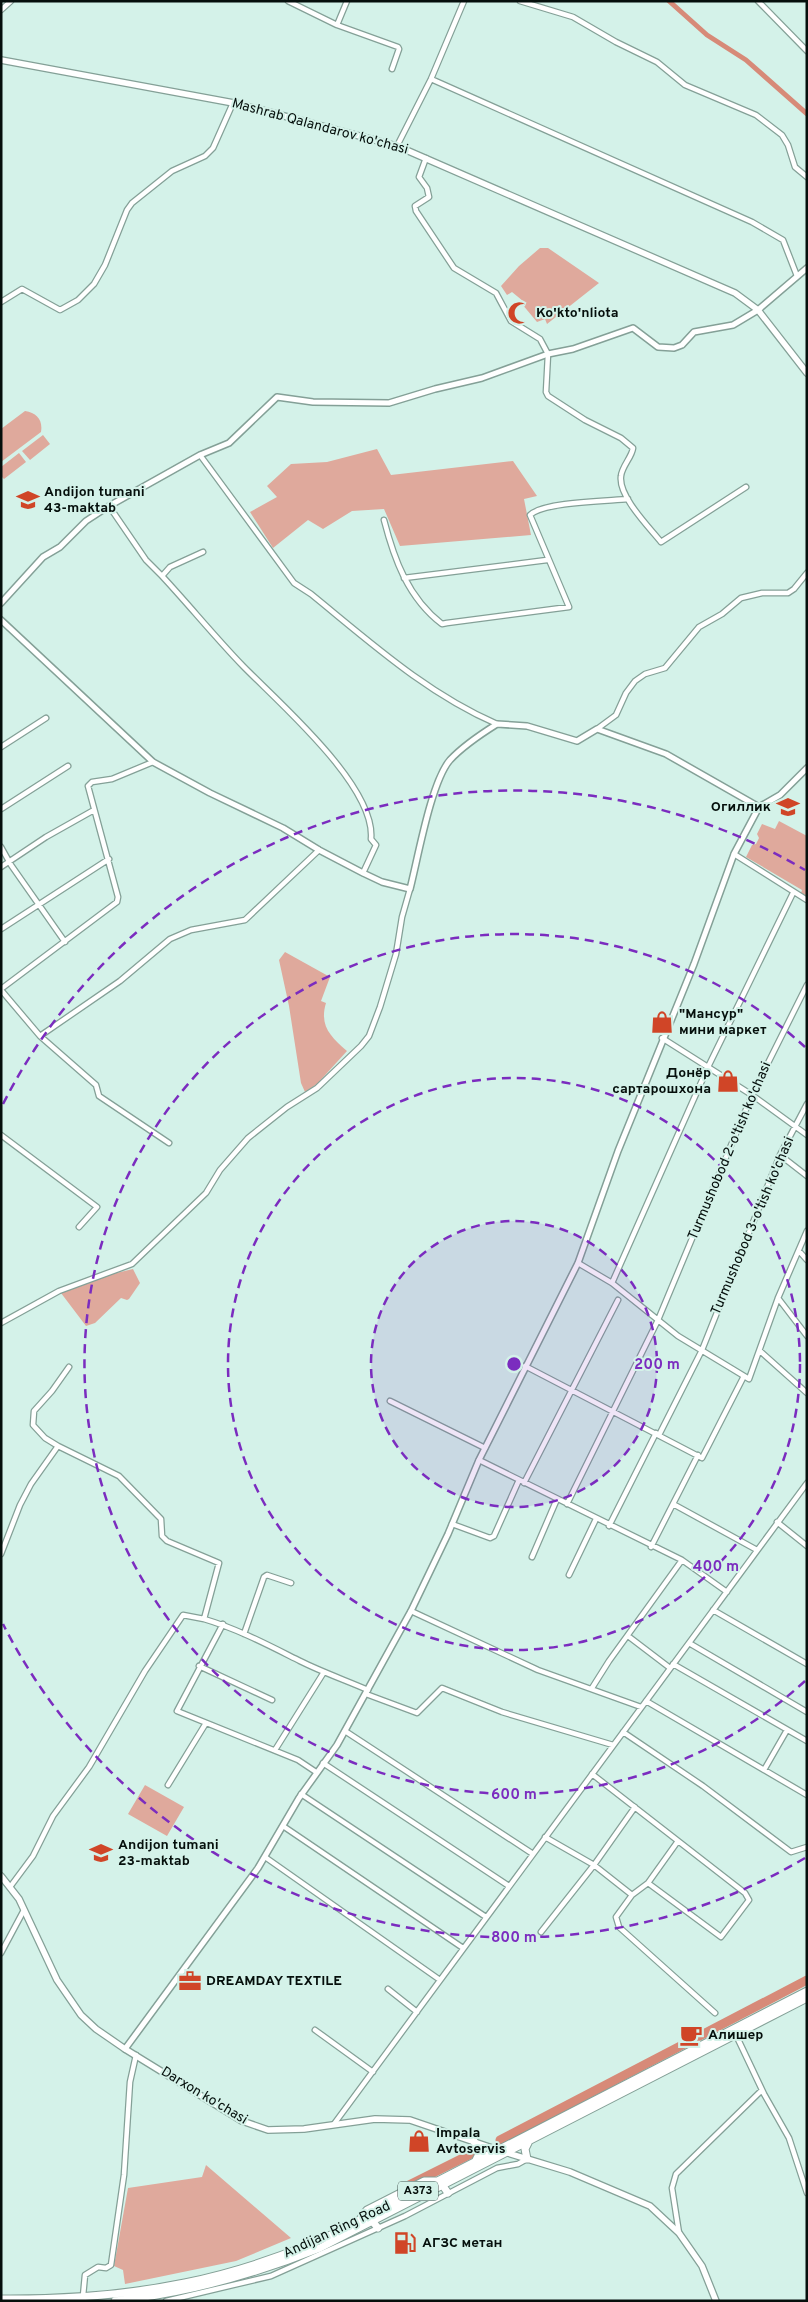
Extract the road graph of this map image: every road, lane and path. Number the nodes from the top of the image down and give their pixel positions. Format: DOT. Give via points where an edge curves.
graph roads {
  1 [pos="11,1"];
  2 [pos="288,1"];
  3 [pos="347,1"];
  4 [pos="464,1"];
  5 [pos="520,1"];
  6 [pos="758,1"];
  7 [pos="1,10"];
  8 [pos="338,25"];
  9 [pos="807,51"];
  10 [pos="1,60"];
  11 [pos="392,69"];
  12 [pos="431,79"];
  13 [pos="233,103"];
  14 [pos="397,146"];
  15 [pos="426,158"];
  16 [pos="807,177"];
  17 [pos="807,268"];
  18 [pos="797,276"];
  19 [pos="1,302"];
  20 [pos="758,310"];
  21 [pos="548,354"];
  22 [pos="807,373"];
  23 [pos="200,455"];
  24 [pos="746,487"];
  25 [pos="628,499"];
  26 [pos="109,506"];
  27 [pos="384,520"];
  28 [pos="203,552"];
  29 [pos="547,560"];
  30 [pos="807,573"];
  31 [pos="162,576"];
  32 [pos="404,578"];
  33 [pos="1,603"];
  34 [pos="1,620"];
  35 [pos="46,718"];
  36 [pos="497,724"];
  37 [pos="597,729"];
  38 [pos="1,748"];
  39 [pos="154,762"];
  40 [pos="68,766"];
  41 [pos="807,768"];
  42 [pos="759,807"];
  43 [pos="1,809"];
  44 [pos="94,810"];
  45 [pos="1,847"];
  46 [pos="319,850"];
  47 [pos="734,854"];
  48 [pos="109,859"];
  49 [pos="10,861"];
  50 [pos="1,867"];
  51 [pos="364,873"];
  52 [pos="410,889"];
  53 [pos="793,893"];
  54 [pos="807,900"];
  55 [pos="38,905"];
  56 [pos="1,929"];
  57 [pos="65,942"];
  58 [pos="807,985"];
  59 [pos="1,989"];
  60 [pos="40,1036"];
  61 [pos="662,1038"];
  62 [pos="708,1067"];
  63 [pos="752,1095"];
  64 [pos="807,1104"];
  65 [pos="795,1127"];
  66 [pos="1,1135"];
  67 [pos="807,1135"];
  68 [pos="169,1143"];
  69 [pos="780,1155"];
  70 [pos="807,1176"];
  71 [pos="79,1227"];
  72 [pos="807,1231"];
  73 [pos="799,1251"];
  74 [pos="807,1260"];
  75 [pos="578,1262"];
  76 [pos="612,1283"];
  77 [pos="778,1298"];
  78 [pos="618,1300"];
  79 [pos="658,1320"];
  80 [pos="1,1323"];
  81 [pos="807,1336"];
  82 [pos="702,1350"];
  83 [pos="760,1351"];
  84 [pos="525,1366"];
  85 [pos="68,1367"];
  86 [pos="744,1376"];
  87 [pos="571,1390"];
  88 [pos="807,1393"];
  89 [pos="390,1401"];
  90 [pos="614,1412"];
  91 [pos="658,1434"];
  92 [pos="58,1446"];
  93 [pos="484,1448"];
  94 [pos="698,1455"];
  95 [pos="479,1460"];
  96 [pos="519,1480"];
  97 [pos="524,1483"];
  98 [pos="807,1483"];
  99 [pos="557,1499"];
  100 [pos="567,1504"];
  101 [pos="673,1504"];
  102 [pos="596,1519"];
  103 [pos="777,1522"];
  104 [pos="452,1524"];
  105 [pos="609,1526"];
  106 [pos="807,1546"];
  107 [pos="651,1547"];
  108 [pos="757,1550"];
  109 [pos="1,1554"];
  110 [pos="532,1557"];
  111 [pos="682,1560"];
  112 [pos="569,1575"];
  113 [pos="291,1583"];
  114 [pos="727,1592"];
  115 [pos="713,1610"];
  116 [pos="411,1611"];
  117 [pos="204,1619"];
  118 [pos="223,1624"];
  119 [pos="244,1634"];
  120 [pos="628,1636"];
  121 [pos="689,1643"];
  122 [pos="807,1664"];
  123 [pos="199,1666"];
  124 [pos="672,1666"];
  125 [pos="324,1672"];
  126 [pos="592,1688"];
  127 [pos="367,1692"];
  128 [pos="272,1700"];
  129 [pos="646,1701"];
  130 [pos="641,1707"];
  131 [pos="807,1712"];
  132 [pos="206,1723"];
  133 [pos="787,1730"];
  134 [pos="345,1731"];
  135 [pos="623,1732"];
  136 [pos="807,1741"];
  137 [pos="613,1745"];
  138 [pos="275,1750"];
  139 [pos="323,1763"];
  140 [pos="764,1770"];
  141 [pos="316,1772"];
  142 [pos="592,1774"];
  143 [pos="168,1785"];
  144 [pos="302,1794"];
  145 [pos="807,1795"];
  146 [pos="635,1807"];
  147 [pos="283,1826"];
  148 [pos="545,1837"];
  149 [pos="678,1842"];
  150 [pos="807,1847"];
  151 [pos="532,1854"];
  152 [pos="265,1857"];
  153 [pos="594,1865"];
  154 [pos="1,1876"];
  155 [pos="648,1883"];
  156 [pos="509,1886"];
  157 [pos="10,1887"];
  158 [pos="632,1895"];
  159 [pos="24,1910"];
  160 [pos="486,1917"];
  161 [pos="541,1932"];
  162 [pos="463,1948"];
  163 [pos="1,1952"];
  164 [pos="440,1980"];
  165 [pos="388,1989"];
  166 [pos="807,1991"];
  167 [pos="807,1998"];
  168 [pos="417,2012"];
  169 [pos="715,2013"];
  170 [pos="315,2030"];
  171 [pos="736,2035"];
  172 [pos="125,2049"];
  173 [pos="136,2055"];
  174 [pos="373,2072"];
  175 [pos="762,2090"];
  176 [pos="334,2124"];
  177 [pos="474,2141"];
  178 [pos="528,2143"];
  179 [pos="498,2150"];
  180 [pos="507,2153"];
  181 [pos="527,2159"];
  182 [pos="475,2162"];
  183 [pos="441,2183"];
  184 [pos="448,2193"];
  185 [pos="807,2193"];
  186 [pos="373,2222"];
  187 [pos="378,2228"];
  188 [pos="679,2233"];
  189 [pos="83,2296"];
  190 [pos="1,2299"];
  191 [pos="115,2301"];
  192 [pos="166,2301"];
  193 [pos="716,2301"];
  1 -- 7 [label="street"];
  2 -- 8 [label="street"];
  3 -- 8 [label="street"];
  4 -- 12 [label="street"];
  5 -- 16 [label="street" via="573,17 657,62 685,85 756,115 782,135 795,167"];
  6 -- 9 [label="street"];
  8 -- 11 [label="street" via="398,47"];
  10 -- 13 [label="main road, Mashrab Qalandarov ko'chasi"];
  12 -- 14 [label="street"];
  12 -- 18 [label="street" via="752,222 783,240"];
  13 -- 14 [label="main road, Mashrab Qalandarov ko'chasi"];
  13 -- 19 [label="street" via="213,148 205,156 172,170 126,210 105,265 94,284 78,300 60,310 22,289"];
  14 -- 15 [label="main road, Mashrab Qalandarov ko'chasi"];
  15 -- 20 [label="main road, Mashrab Qalandarov ko'chasi" via="735,293"];
  15 -- 21 [label="street" via="419,177 429,197 415,206 416,211 454,268 496,293 510,321 540,339"];
  17 -- 18 [label="street"];
  18 -- 20 [label="street"];
  20 -- 21 [label="street" via="733,325 694,332 682,345 674,348 658,347 633,328"];
  20 -- 22 [label="main road, Mashrab Qalandarov ko'chasi"];
  21 -- 23 [label="street" via="482,378 389,403 320,402 276,397 229,443"];
  21 -- 25 [label="street" via="548,396 621,438 633,449 621,476"];
  23 -- 26 [label="street"];
  23 -- 36 [label="street" via="294,583 414,678 465,710"];
  24 -- 25 [label="street" via="661,542"];
  25 -- 29 [label="street" via="577,502 532,512 529,518"];
  26 -- 31 [label="street" via="146,560"];
  26 -- 33 [label="street" via="43,557"];
  27 -- 32 [label="street"];
  28 -- 31 [label="street" via="170,567"];
  29 -- 32 [label="street"];
  29 -- 32 [label="street" via="569,607 442,624 418,601"];
  30 -- 37 [label="street" via="788,593 762,593 741,598 699,627 665,668 635,681 616,715"];
  31 -- 51 [label="street" via="244,667 318,740 351,784 364,808 371,839 376,845"];
  34 -- 39 [label="street"];
  35 -- 38 [label="street"];
  36 -- 37 [label="street" via="527,726 577,741"];
  36 -- 52 [label="street" via="450,760 441,774"];
  37 -- 42 [label="street" via="666,754"];
  39 -- 44 [label="street" via="112,779 90,783 88,791"];
  39 -- 46 [label="street"];
  40 -- 43 [label="street"];
  41 -- 42 [label="street" via="780,795"];
  42 -- 47 [label="street"];
  44 -- 48 [label="street"];
  44 -- 49 [label="street"];
  45 -- 49 [label="street"];
  46 -- 51 [label="street"];
  46 -- 60 [label="street" via="245,920 191,930 170,939 120,981"];
  47 -- 53 [label="street"];
  47 -- 61 [label="street" via="694,964"];
  48 -- 55 [label="street"];
  48 -- 57 [label="street" via="117,902"];
  49 -- 50 [label="street"];
  49 -- 55 [label="street"];
  51 -- 52 [label="street" via="382,882"];
  52 -- 80 [label="street" via="380,1007 369,1036 361,1046 317,1088 248,1138 220,1170 206,1193 132,1264 59,1291"];
  53 -- 54 [label="street"];
  53 -- 62 [label="street"];
  55 -- 56 [label="street"];
  55 -- 57 [label="street"];
  57 -- 59 [label="street"];
  58 -- 63 [label="street, Turmushobod 2-o'tish ko'chasi"];
  59 -- 60 [label="street"];
  60 -- 68 [label="street" via="96,1085 100,1096"];
  61 -- 62 [label="street"];
  61 -- 75 [label="street"];
  62 -- 63 [label="street"];
  62 -- 76 [label="street"];
  63 -- 65 [label="street"];
  63 -- 79 [label="street, Turmushobod 2-o'tish ko'chasi"];
  64 -- 65 [label="street, Turmushobod 3-o'tish ko'chasi"];
  65 -- 67 [label="street"];
  65 -- 69 [label="street, Turmushobod 3-o'tish ko'chasi"];
  66 -- 71 [label="street" via="96,1206 97,1210"];
  69 -- 70 [label="street"];
  69 -- 82 [label="street, Turmushobod 3-o'tish ko'chasi"];
  72 -- 73 [label="street"];
  73 -- 74 [label="street"];
  73 -- 77 [label="street"];
  75 -- 76 [label="street"];
  75 -- 84 [label="street"];
  76 -- 79 [label="street"];
  77 -- 81 [label="street"];
  77 -- 83 [label="street"];
  78 -- 87 [label="street"];
  79 -- 82 [label="street"];
  79 -- 90 [label="street, Turmushobod 2-o'tish ko'chasi"];
  82 -- 86 [label="street"];
  82 -- 91 [label="street, Turmushobod 3-o'tish ko'chasi"];
  83 -- 86 [label="street" via="749,1379"];
  83 -- 88 [label="street"];
  84 -- 87 [label="street"];
  84 -- 93 [label="street"];
  85 -- 92 [label="street" via="37,1405 31,1419 32,1425 45,1438"];
  86 -- 94 [label="street" via="702,1458"];
  87 -- 90 [label="street"];
  87 -- 97 [label="street"];
  89 -- 93 [label="street"];
  90 -- 91 [label="street"];
  90 -- 100 [label="street, Turmushobod 2-o'tish ko'chasi"];
  91 -- 94 [label="street"];
  91 -- 105 [label="street, Turmushobod 3-o'tish ko'chasi"];
  92 -- 109 [label="street" via="20,1505"];
  92 -- 117 [label="street" via="119,1476 161,1520 162,1536 167,1541 219,1563"];
  93 -- 95 [label="street"];
  94 -- 101 [label="street"];
  95 -- 96 [label="street"];
  95 -- 104 [label="street"];
  96 -- 97 [label="street"];
  96 -- 104 [label="street" via="494,1536 490,1538"];
  97 -- 99 [label="street"];
  98 -- 103 [label="street"];
  99 -- 100 [label="street"];
  99 -- 110 [label="street"];
  100 -- 102 [label="street"];
  101 -- 107 [label="street"];
  101 -- 108 [label="street"];
  102 -- 105 [label="street"];
  102 -- 112 [label="street"];
  103 -- 106 [label="street"];
  103 -- 108 [label="street"];
  104 -- 116 [label="street"];
  105 -- 107 [label="street"];
  107 -- 111 [label="street"];
  108 -- 114 [label="street"];
  111 -- 114 [label="street"];
  111 -- 120 [label="street"];
  113 -- 119 [label="street" via="265,1576"];
  114 -- 115 [label="street"];
  115 -- 121 [label="street"];
  115 -- 122 [label="street"];
  116 -- 126 [label="street" via="538,1670"];
  116 -- 127 [label="street" via="384,1655"];
  117 -- 118 [label="street"];
  117 -- 157 [label="street" via="184,1615 146,1671 89,1767 53,1816 33,1856"];
  118 -- 119 [label="street"];
  118 -- 123 [label="street"];
  119 -- 125 [label="street"];
  120 -- 124 [label="street"];
  120 -- 126 [label="street"];
  121 -- 124 [label="street"];
  121 -- 131 [label="street"];
  123 -- 128 [label="street"];
  123 -- 132 [label="street" via="177,1711"];
  124 -- 129 [label="street"];
  124 -- 133 [label="street"];
  125 -- 127 [label="street"];
  125 -- 138 [label="street"];
  126 -- 130 [label="street"];
  127 -- 134 [label="street"];
  127 -- 137 [label="street" via="417,1713 442,1688 502,1712"];
  129 -- 130 [label="street"];
  129 -- 140 [label="street"];
  130 -- 135 [label="street"];
  132 -- 138 [label="street"];
  132 -- 143 [label="street"];
  133 -- 136 [label="street"];
  133 -- 140 [label="street"];
  134 -- 139 [label="street"];
  134 -- 151 [label="street"];
  135 -- 137 [label="street"];
  135 -- 150 [label="street" via="703,1786 791,1852"];
  137 -- 142 [label="street"];
  138 -- 141 [label="street"];
  139 -- 141 [label="street"];
  139 -- 156 [label="street"];
  140 -- 145 [label="street"];
  141 -- 144 [label="street"];
  142 -- 146 [label="street"];
  142 -- 148 [label="street"];
  144 -- 147 [label="street"];
  144 -- 160 [label="street"];
  146 -- 149 [label="street"];
  146 -- 153 [label="street"];
  147 -- 152 [label="street"];
  147 -- 162 [label="street"];
  148 -- 151 [label="street"];
  148 -- 153 [label="street"];
  149 -- 155 [label="street"];
  149 -- 155 [label="street" via="745,1893 749,1900 721,1937"];
  151 -- 156 [label="street"];
  152 -- 164 [label="street"];
  152 -- 172 [label="street"];
  153 -- 158 [label="street"];
  153 -- 161 [label="street"];
  154 -- 157 [label="main road, Darxon ko'chasi"];
  155 -- 158 [label="street"];
  156 -- 160 [label="street"];
  157 -- 159 [label="main road, Darxon ko'chasi"];
  158 -- 169 [label="street" via="616,1917 619,1927"];
  159 -- 163 [label="street"];
  159 -- 172 [label="main road, Darxon ko'chasi" via="56,1980 68,1998 96,2030"];
  160 -- 162 [label="street"];
  162 -- 164 [label="street"];
  164 -- 168 [label="street"];
  165 -- 168 [label="street"];
  166 -- 179 [label="highway, Andijan Ring Road / A373"];
  167 -- 171 [label="highway, Andijan Ring Road / A373"];
  168 -- 174 [label="street"];
  170 -- 174 [label="street"];
  171 -- 175 [label="street"];
  171 -- 178 [label="highway, Andijan Ring Road / A373"];
  172 -- 173 [label="main road, Darxon ko'chasi"];
  173 -- 176 [label="main road, Darxon ko'chasi" via="242,2121 268,2130"];
  173 -- 189 [label="street" via="130,2082 124,2175 111,2265 98,2267 85,2275"];
  174 -- 176 [label="street"];
  175 -- 185 [label="street" via="789,2138"];
  175 -- 188 [label="street" via="676,2174 672,2188"];
  176 -- 177 [label="main road, Darxon ko'chasi" via="375,2119 410,2120"];
  177 -- 179 [label="main road, Darxon ko'chasi"];
  177 -- 182 [label="highway" via="479,2154"];
  178 -- 180 [label="highway, Andijan Ring Road / A373"];
  178 -- 181 [label="highway"];
  179 -- 180 [label="main road, Darxon ko'chasi"];
  179 -- 182 [label="highway, Andijan Ring Road / A373"];
  180 -- 181 [label="main road, Darxon ko'chasi"];
  180 -- 183 [label="highway, Andijan Ring Road / A373"];
  181 -- 184 [label="street" via="497,2168"];
  181 -- 188 [label="main road, Darxon ko'chasi" via="570,2172 650,2206"];
  182 -- 183 [label="highway, Andijan Ring Road / A373"];
  183 -- 184 [label="highway"];
  183 -- 186 [label="highway, Andijan Ring Road / A373"];
  183 -- 189 [label="highway, Andijan Ring Road / A373" via="286,2255 209,2279 148,2290"];
  184 -- 187 [label="street"];
  186 -- 187 [label="highway"];
  186 -- 191 [label="highway, Andijan Ring Road / A373" via="320,2248 251,2274 189,2290"];
  187 -- 192 [label="street" via="271,2276"];
  188 -- 193 [label="main road, Darxon ko'chasi" via="702,2266"];
  189 -- 190 [label="highway, Andijan Ring Road / A373"];
}
